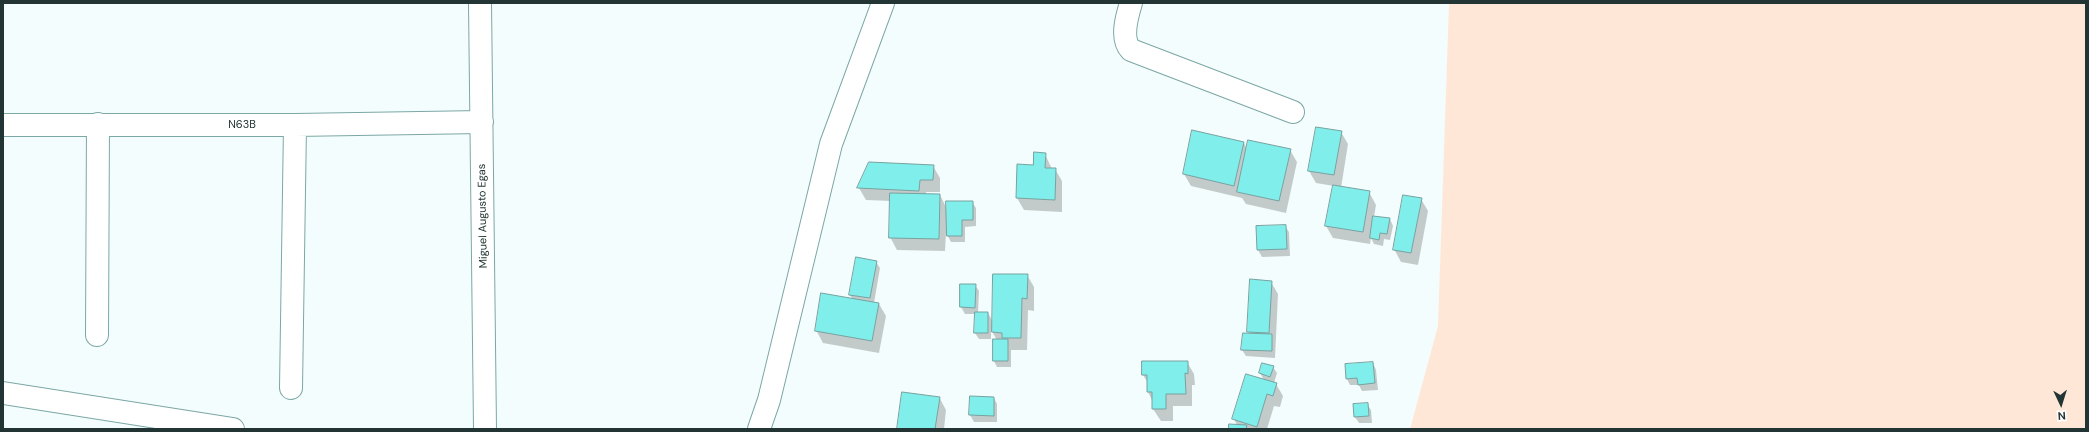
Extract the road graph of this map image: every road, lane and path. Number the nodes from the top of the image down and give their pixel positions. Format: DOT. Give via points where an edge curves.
graph roads {
  1 [pos="480,3"];
  2 [pos="883,3"];
  3 [pos="1131,3"];
  4 [pos="1293,112"];
  5 [pos="482,122"];
  6 [pos="98,124"];
  7 [pos="3,125"];
  8 [pos="295,125"];
  9 [pos="97,335"];
  10 [pos="291,388"];
  11 [pos="3,393"];
  12 [pos="233,429"];
  13 [pos="485,429"];
  14 [pos="760,429"];
  1 -- 5 [label="street, Miguel Augusto Egas"];
  2 -- 14 [label="street" via="831,144"];
  3 -- 4 [label="street" via="1126,28 1126,41 1131,50"];
  5 -- 8 [label="street, N63B"];
  5 -- 13 [label="street, Miguel Augusto Egas"];
  6 -- 7 [label="street, N63B"];
  6 -- 8 [label="street, N63B"];
  6 -- 9 [label="street"];
  8 -- 10 [label="street"];
  11 -- 12 [label="street"];
}
